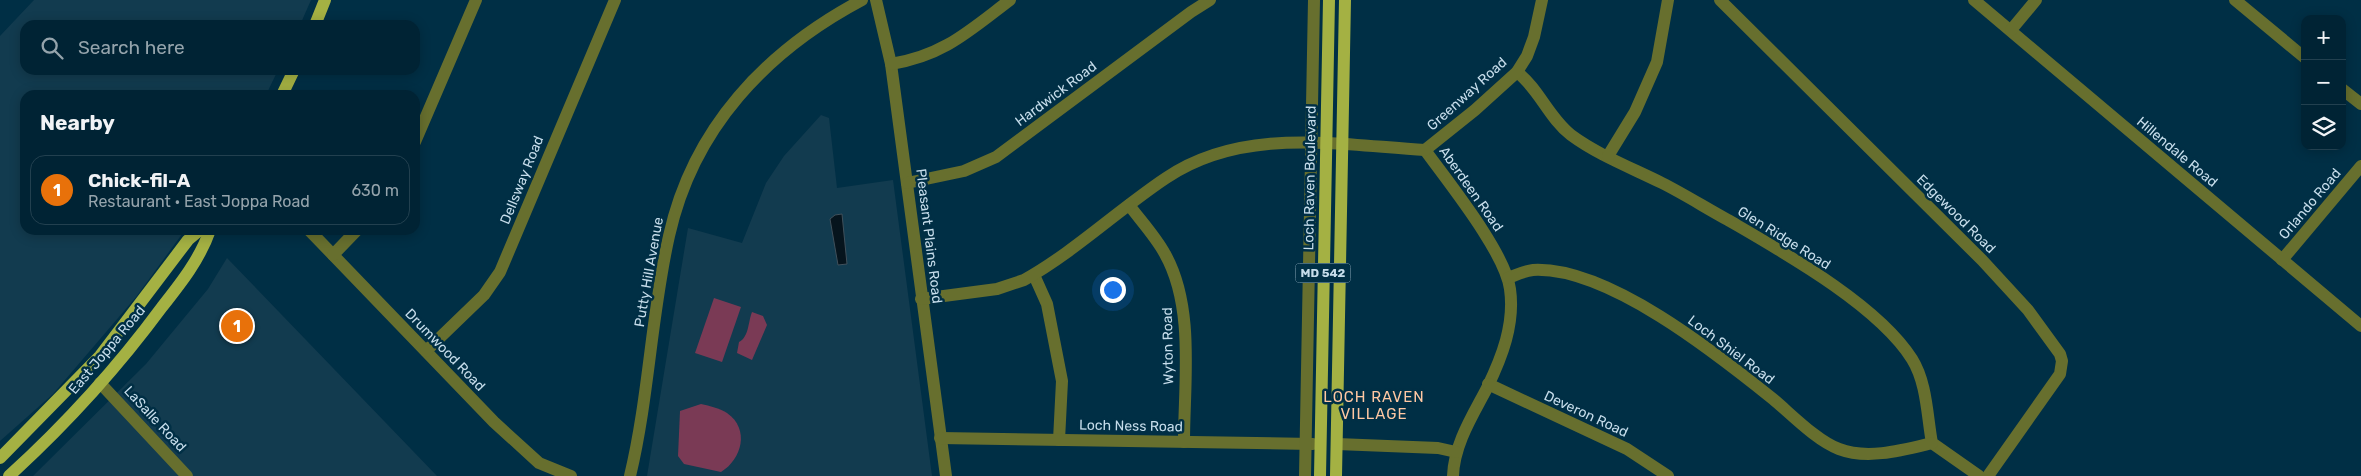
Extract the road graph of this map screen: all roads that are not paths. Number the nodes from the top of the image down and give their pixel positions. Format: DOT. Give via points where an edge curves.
graph roads {
  1 [pos="325,0"];
  2 [pos="476,0"];
  3 [pos="615,0"];
  4 [pos="862,0"];
  5 [pos="876,0"];
  6 [pos="1010,0"];
  7 [pos="1210,0"];
  8 [pos="1314,0"];
  9 [pos="1329,0"];
  10 [pos="1345,0"];
  11 [pos="1542,0"];
  12 [pos="1668,0"];
  13 [pos="1720,0"];
  14 [pos="1974,0"];
  15 [pos="2036,0"];
  16 [pos="2236,0"];
  17 [pos="317,20"];
  18 [pos="2010,30"];
  19 [pos="2301,55"];
  20 [pos="891,64"];
  21 [pos="1517,72"];
  22 [pos="292,75"];
  23 [pos="284,90"];
  24 [pos="2346,92"];
  25 [pos="2361,104"];
  26 [pos="420,130"];
  27 [pos="1312,143"];
  28 [pos="1326,144"];
  29 [pos="1342,145"];
  30 [pos="1425,150"];
  31 [pos="1608,156"];
  32 [pos="2361,166"];
  33 [pos="907,183"];
  34 [pos="1129,205"];
  35 [pos="194,235"];
  36 [pos="208,235"];
  37 [pos="314,235"];
  38 [pos="352,235"];
  39 [pos="333,255"];
  40 [pos="2282,260"];
  41 [pos="1034,275"];
  42 [pos="1508,278"];
  43 [pos="922,299"];
  44 [pos="2361,326"];
  45 [pos="426,351"];
  46 [pos="88,369"];
  47 [pos="100,383"];
  48 [pos="1488,384"];
  49 [pos="940,438"];
  50 [pos="1058,440"];
  51 [pos="1184,442"];
  52 [pos="1932,443"];
  53 [pos="1306,444"];
  54 [pos="1320,444"];
  55 [pos="1337,444"];
  56 [pos="1456,452"];
  57 [pos="0,458"];
  58 [pos="9,476"];
  59 [pos="187,476"];
  60 [pos="571,476"];
  61 [pos="630,476"];
  62 [pos="946,476"];
  63 [pos="1305,476"];
  64 [pos="1320,476"];
  65 [pos="1336,476"];
  66 [pos="1453,476"];
  67 [pos="1668,476"];
  68 [pos="1979,476"];
  69 [pos="1988,476"];
  1 -- 17 [label="main road"];
  2 -- 26 [label="street"];
  3 -- 45 [label="street, Dellsway Road" via="500,272 484,295"];
  4 -- 61 [label="street, Putty Hill Avenue" via="799,38 758,74 722,117 691,172 677,206 666,252"];
  5 -- 20 [label="street, Pleasant Plains Road"];
  6 -- 20 [label="street" via="938,52 918,60"];
  7 -- 33 [label="street, Hardwick Road" via="996,157 964,171"];
  8 -- 27 [label="street, Loch Raven Boulevard"];
  9 -- 28 [label="main road, Loch Raven Boulevard / MD 542"];
  10 -- 29 [label="main road, MD 542"];
  11 -- 21 [label="street, Greenway Road" via="1534,38"];
  12 -- 31 [label="street" via="1657,62 1635,112"];
  13 -- 69 [label="street, Edgewood Road" via="1982,260 2054,344 2062,361 2057,380"];
  14 -- 18 [label="street, Hillendale Road"];
  15 -- 18 [label="street"];
  16 -- 19 [label="street"];
  18 -- 40 [label="street, Hillendale Road"];
  20 -- 33 [label="street, Pleasant Plains Road"];
  21 -- 30 [label="street, Greenway Road"];
  21 -- 31 [label="street, Glen Ridge Road" via="1571,134"];
  22 -- 23 [label="main road"];
  24 -- 25 [label="street"];
  27 -- 28 [label="street, Aberdeen Road"];
  27 -- 34 [label="street, Aberdeen Road" via="1258,144 1216,154 1183,168"];
  27 -- 53 [label="street, Loch Raven Boulevard"];
  28 -- 29 [label="street, Aberdeen Road"];
  28 -- 54 [label="main road, Loch Raven Boulevard / MD 542"];
  29 -- 30 [label="street, Aberdeen Road"];
  29 -- 55 [label="main road, MD 542"];
  30 -- 42 [label="street, Aberdeen Road" via="1491,244"];
  31 -- 52 [label="street, Glen Ridge Road" via="1665,184 1800,263 1868,314 1912,360 1921,378"];
  32 -- 40 [label="street, Orlando Road"];
  33 -- 43 [label="street, Pleasant Plains Road"];
  34 -- 41 [label="street, Aberdeen Road"];
  34 -- 51 [label="street, Wyton Road" via="1165,254 1182,299 1185,332"];
  35 -- 46 [label="main road, East Joppa Road"];
  36 -- 47 [label="main road, East Joppa Road" via="204,250 182,281"];
  37 -- 39 [label="street, Drumwood Road"];
  38 -- 39 [label="street"];
  39 -- 45 [label="street, Drumwood Road"];
  40 -- 44 [label="street, Hillendale Road"];
  41 -- 43 [label="street, Aberdeen Road" via="997,289"];
  41 -- 50 [label="street" via="1047,304 1062,381"];
  42 -- 48 [label="street, Aberdeen Road" via="1511,301 1509,330"];
  42 -- 52 [label="street, Loch Shiel Road" via="1532,270 1558,272 1584,278 1631,299 1672,324 1839,450 1872,454"];
  43 -- 49 [label="street, Pleasant Plains Road"];
  45 -- 60 [label="street, Drumwood Road" via="528,454 545,467"];
  46 -- 47 [label="main road"];
  46 -- 57 [label="main road, East Joppa Road"];
  47 -- 58 [label="main road, East Joppa Road"];
  47 -- 59 [label="street, LaSalle Road"];
  48 -- 56 [label="street, Aberdeen Road"];
  48 -- 67 [label="street, Deveron Road" via="1627,449"];
  49 -- 50 [label="street, Loch Ness Road"];
  49 -- 62 [label="street, Pleasant Plains Road"];
  50 -- 51 [label="street, Loch Ness Road"];
  51 -- 53 [label="street, Loch Ness Road"];
  52 -- 68 [label="street"];
  53 -- 54 [label="street, Loch Ness Road"];
  53 -- 63 [label="street, Loch Raven Boulevard"];
  54 -- 55 [label="main road"];
  54 -- 64 [label="main road, Loch Raven Boulevard / MD 542"];
  55 -- 56 [label="street" via="1438,448"];
  55 -- 65 [label="main road, MD 542"];
  56 -- 66 [label="street, Aberdeen Road"];
}
